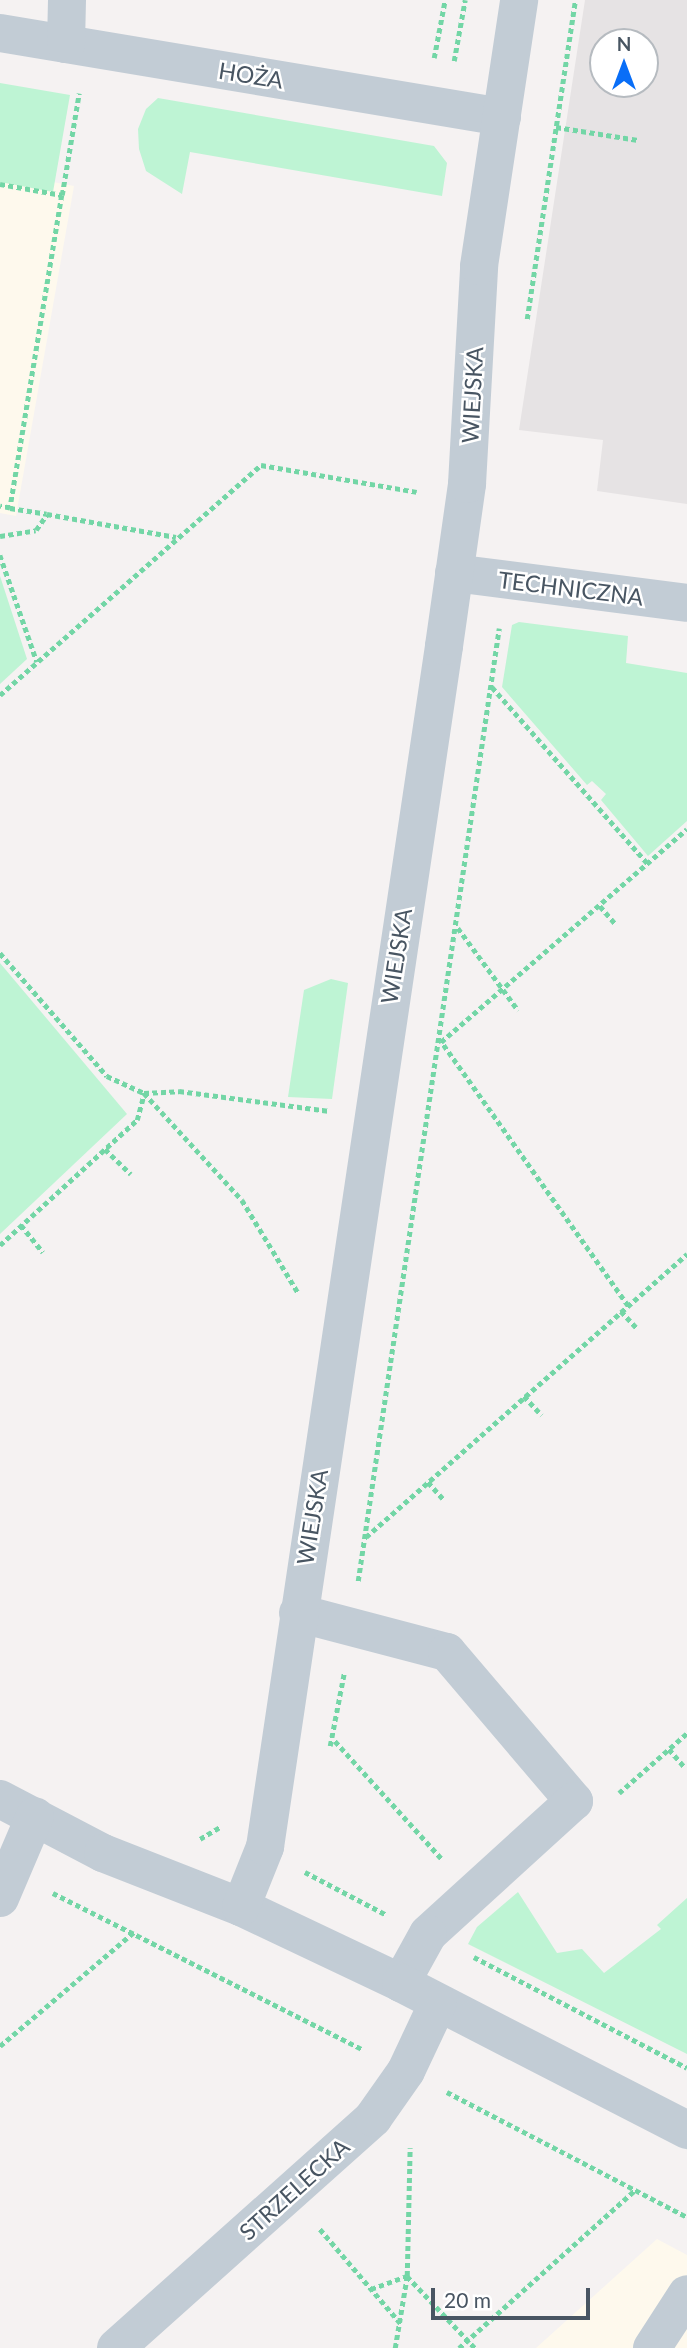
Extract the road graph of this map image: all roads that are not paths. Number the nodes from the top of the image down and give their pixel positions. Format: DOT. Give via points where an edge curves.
graph roads {
  1 [pos="67,0"];
  2 [pos="519,0"];
  3 [pos="0,33"];
  4 [pos="65,44"];
  5 [pos="502,117"];
  6 [pos="454,573"];
  7 [pos="687,603"];
  8 [pos="298,1613"];
  9 [pos="0,1799"];
  10 [pos="35,1816"];
  11 [pos="6,1884"];
  12 [pos="241,1907"];
  13 [pos="401,1983"];
  14 [pos="438,2003"];
  15 [pos="687,2130"];
  16 [pos="687,2294"];
  17 [pos="116,2348"];
  18 [pos="652,2348"];
  1 -- 4 [label="street"];
  2 -- 5 [label="street, WIEJSKA"];
  3 -- 4 [label="street, HOŻA"];
  4 -- 5 [label="street, HOŻA"];
  5 -- 6 [label="street, WIEJSKA" via="479,266 467,484"];
  6 -- 7 [label="street, TECHNICZNA"];
  6 -- 8 [label="street, WIEJSKA"];
  8 -- 12 [label="street, WIEJSKA" via="265,1847"];
  8 -- 13 [label="street" via="447,1653 574,1801 428,1934"];
  9 -- 10 [label="street"];
  10 -- 11 [label="street"];
  10 -- 12 [label="street" via="103,1853"];
  12 -- 13 [label="street"];
  13 -- 14 [label="street"];
  14 -- 15 [label="street"];
  14 -- 17 [label="street, STRZELECKA" via="405,2071 373,2118"];
  16 -- 18 [label="street"];
}
